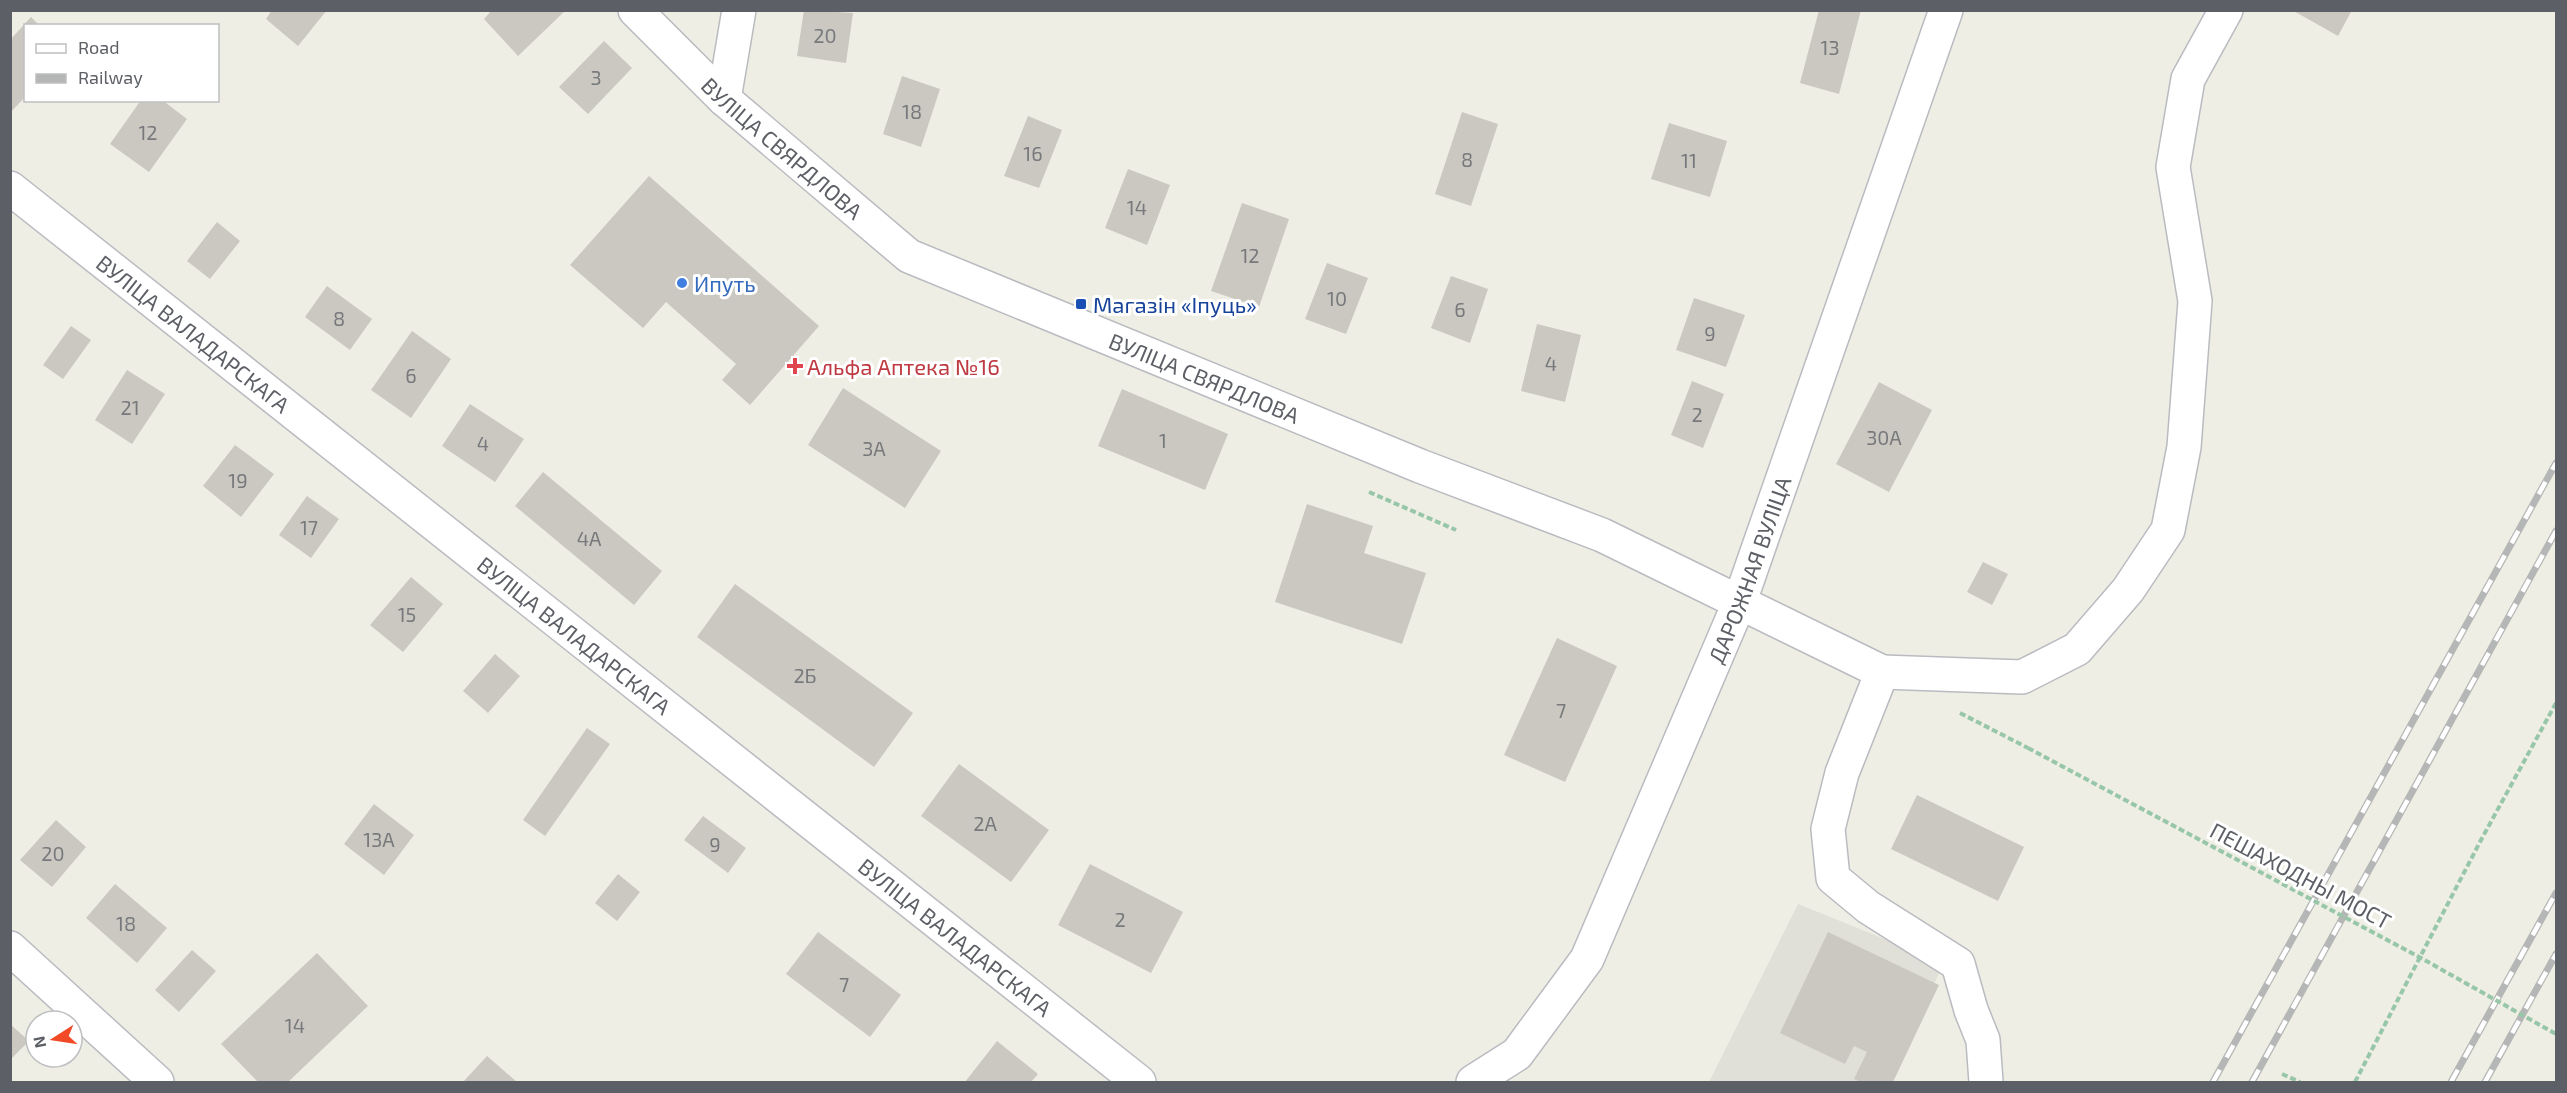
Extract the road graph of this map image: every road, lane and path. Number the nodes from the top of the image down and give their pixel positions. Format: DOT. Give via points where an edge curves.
graph roads {
  1 [pos="635,10"];
  2 [pos="739,10"];
  3 [pos="1946,10"];
  4 [pos="2226,10"];
  5 [pos="724,99"];
  6 [pos="10,188"];
  7 [pos="1370,492"];
  8 [pos="1456,530"];
  9 [pos="1740,601"];
  10 [pos="1882,672"];
  11 [pos="2556,704"];
  12 [pos="2028,748"];
  13 [pos="10,948"];
  14 [pos="2421,958"];
  15 [pos="2556,1034"];
  16 [pos="2282,1074"];
  17 [pos="142,1078"];
  18 [pos="1139,1083"];
  19 [pos="1473,1083"];
  20 [pos="1986,1083"];
  21 [pos="2300,1083"];
  22 [pos="2355,1083"];
  1 -- 5 [label="street, ВУЛІЦА СВЯРДЛОВА"];
  2 -- 5 [label="street"];
  3 -- 9 [label="street, ДАРОЖНАЯ ВУЛІЦА"];
  4 -- 10 [label="street" via="2188,79 2174,167 2195,301 2184,447 2168,530 2127,590 2077,649 2022,678"];
  5 -- 9 [label="street, ВУЛІЦА СВЯРДЛОВА" via="909,256 1420,466 1602,535"];
  6 -- 18 [label="street, ВУЛІЦА ВАЛАДАРСКАГА"];
  7 -- 8 [label="path"];
  9 -- 10 [label="street, ВУЛІЦА СВЯРДЛОВА"];
  9 -- 19 [label="street, ДАРОЖНАЯ ВУЛІЦА" via="1587,959 1517,1054"];
  10 -- 20 [label="street" via="1842,773 1828,829 1833,878 1868,908 1958,964 1983,1040"];
  11 -- 14 [label="path"];
  12 -- 14 [label="path, ПЕШАХОДНЫ МОСТ, bridge"];
  13 -- 17 [label="street"];
  14 -- 15 [label="path, ПЕШАХОДНЫ МОСТ, bridge"];
  14 -- 22 [label="path"];
  16 -- 21 [label="path"];
}
